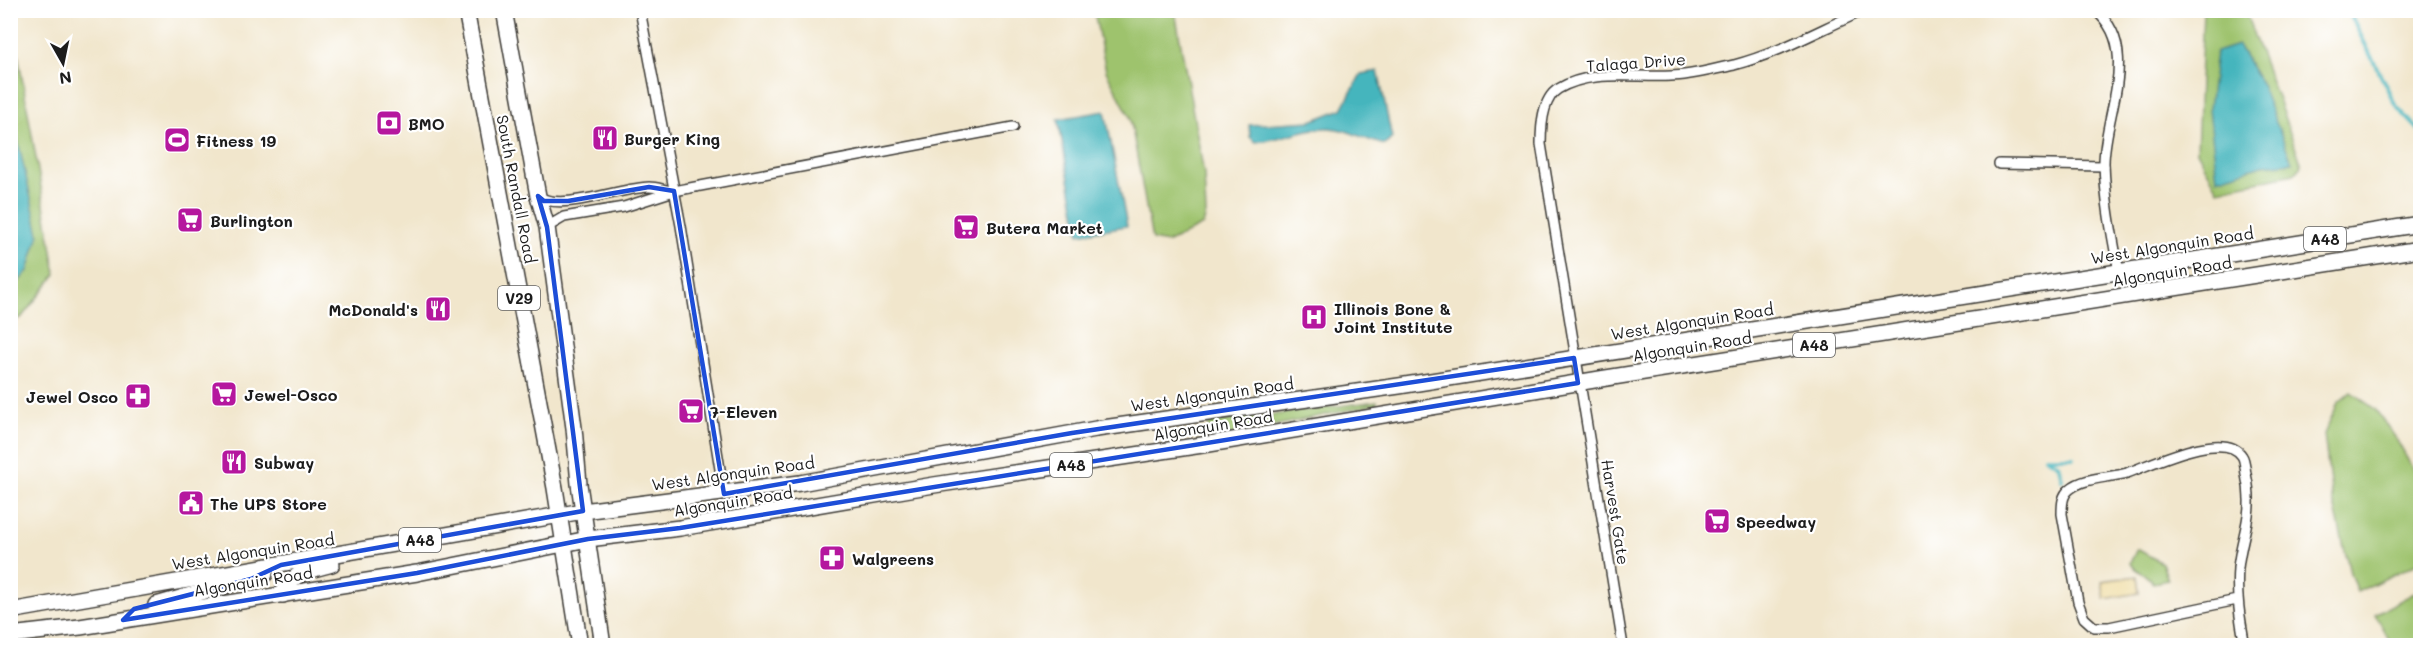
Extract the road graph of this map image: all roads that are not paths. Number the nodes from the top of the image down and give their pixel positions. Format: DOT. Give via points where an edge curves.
graph roads {
  1 [pos="466,10"];
  2 [pos="504,10"];
  3 [pos="640,10"];
  4 [pos="1864,10"];
  5 [pos="2095,10"];
  6 [pos="1013,127"];
  7 [pos="1999,164"];
  8 [pos="2104,166"];
  9 [pos="674,191"];
  10 [pos="538,196"];
  11 [pos="2421,224"];
  12 [pos="547,227"];
  13 [pos="2421,249"];
  14 [pos="2119,272"];
  15 [pos="1574,358"];
  16 [pos="1578,383"];
  17 [pos="723,494"];
  18 [pos="583,511"];
  19 [pos="559,515"];
  20 [pos="588,538"];
  21 [pos="406,543"];
  22 [pos="564,543"];
  23 [pos="281,565"];
  24 [pos="283,595"];
  25 [pos="2237,600"];
  26 [pos="10,610"];
  27 [pos="123,620"];
  28 [pos="10,635"];
  29 [pos="580,645"];
  30 [pos="603,645"];
  31 [pos="1623,645"];
  32 [pos="2245,645"];
  1 -- 19 [label="main road, South Randall Road / V29"];
  2 -- 10 [label="main road, South Randall Road / V29"];
  3 -- 9 [label="street"];
  4 -- 15 [label="street, Talaga Drive" via="1782,49 1735,64 1673,76 1590,78 1556,89 1546,105 1541,144"];
  5 -- 8 [label="street" via="2106,20 2119,63"];
  6 -- 9 [label="street"];
  7 -- 8 [label="street"];
  8 -- 14 [label="street" via="2108,222"];
  9 -- 10 [label="street" via="649,187 568,201 544,201"];
  9 -- 12 [label="street" via="624,207 564,217"];
  9 -- 17 [label="street"];
  10 -- 12 [label="main road, South Randall Road / V29"];
  11 -- 14 [label="main road, West Algonquin Road / A48"];
  12 -- 18 [label="main road, South Randall Road / V29"];
  13 -- 16 [label="main road, Algonquin Road / A48"];
  14 -- 15 [label="main road, West Algonquin Road / A48"];
  15 -- 16 [label="street, Talaga Drive"];
  15 -- 17 [label="main road, West Algonquin Road / A48" via="1096,429 931,461"];
  16 -- 20 [label="main road, Algonquin Road / A48" via="680,528"];
  16 -- 31 [label="street, Harvest Gate"];
  17 -- 18 [label="main road, West Algonquin Road / A48"];
  18 -- 19 [label="main road, West Algonquin Road / A48"];
  18 -- 20 [label="main road, V29"];
  19 -- 21 [label="main road, West Algonquin Road / A48"];
  19 -- 22 [label="main road, V29"];
  20 -- 22 [label="main road, Algonquin Road / A48"];
  20 -- 30 [label="main road, V29"];
  21 -- 23 [label="main road, West Algonquin Road / A48"];
  21 -- 24 [label="main road" via="295,575 286,583"];
  22 -- 24 [label="main road, Algonquin Road / A48"];
  22 -- 29 [label="main road, V29"];
  23 -- 26 [label="main road, West Algonquin Road / A48"];
  23 -- 27 [label="main road" via="251,579 134,609"];
  24 -- 27 [label="main road, Algonquin Road / A48"];
  25 -- 25 [label="street" via="2238,566 2251,508 2242,456 2234,448 2216,445 2185,452 2075,485 2067,491 2062,514 2078,602 2084,618 2094,627"];
  25 -- 32 [label="street"];
  27 -- 28 [label="main road, Algonquin Road / A48"];
}
